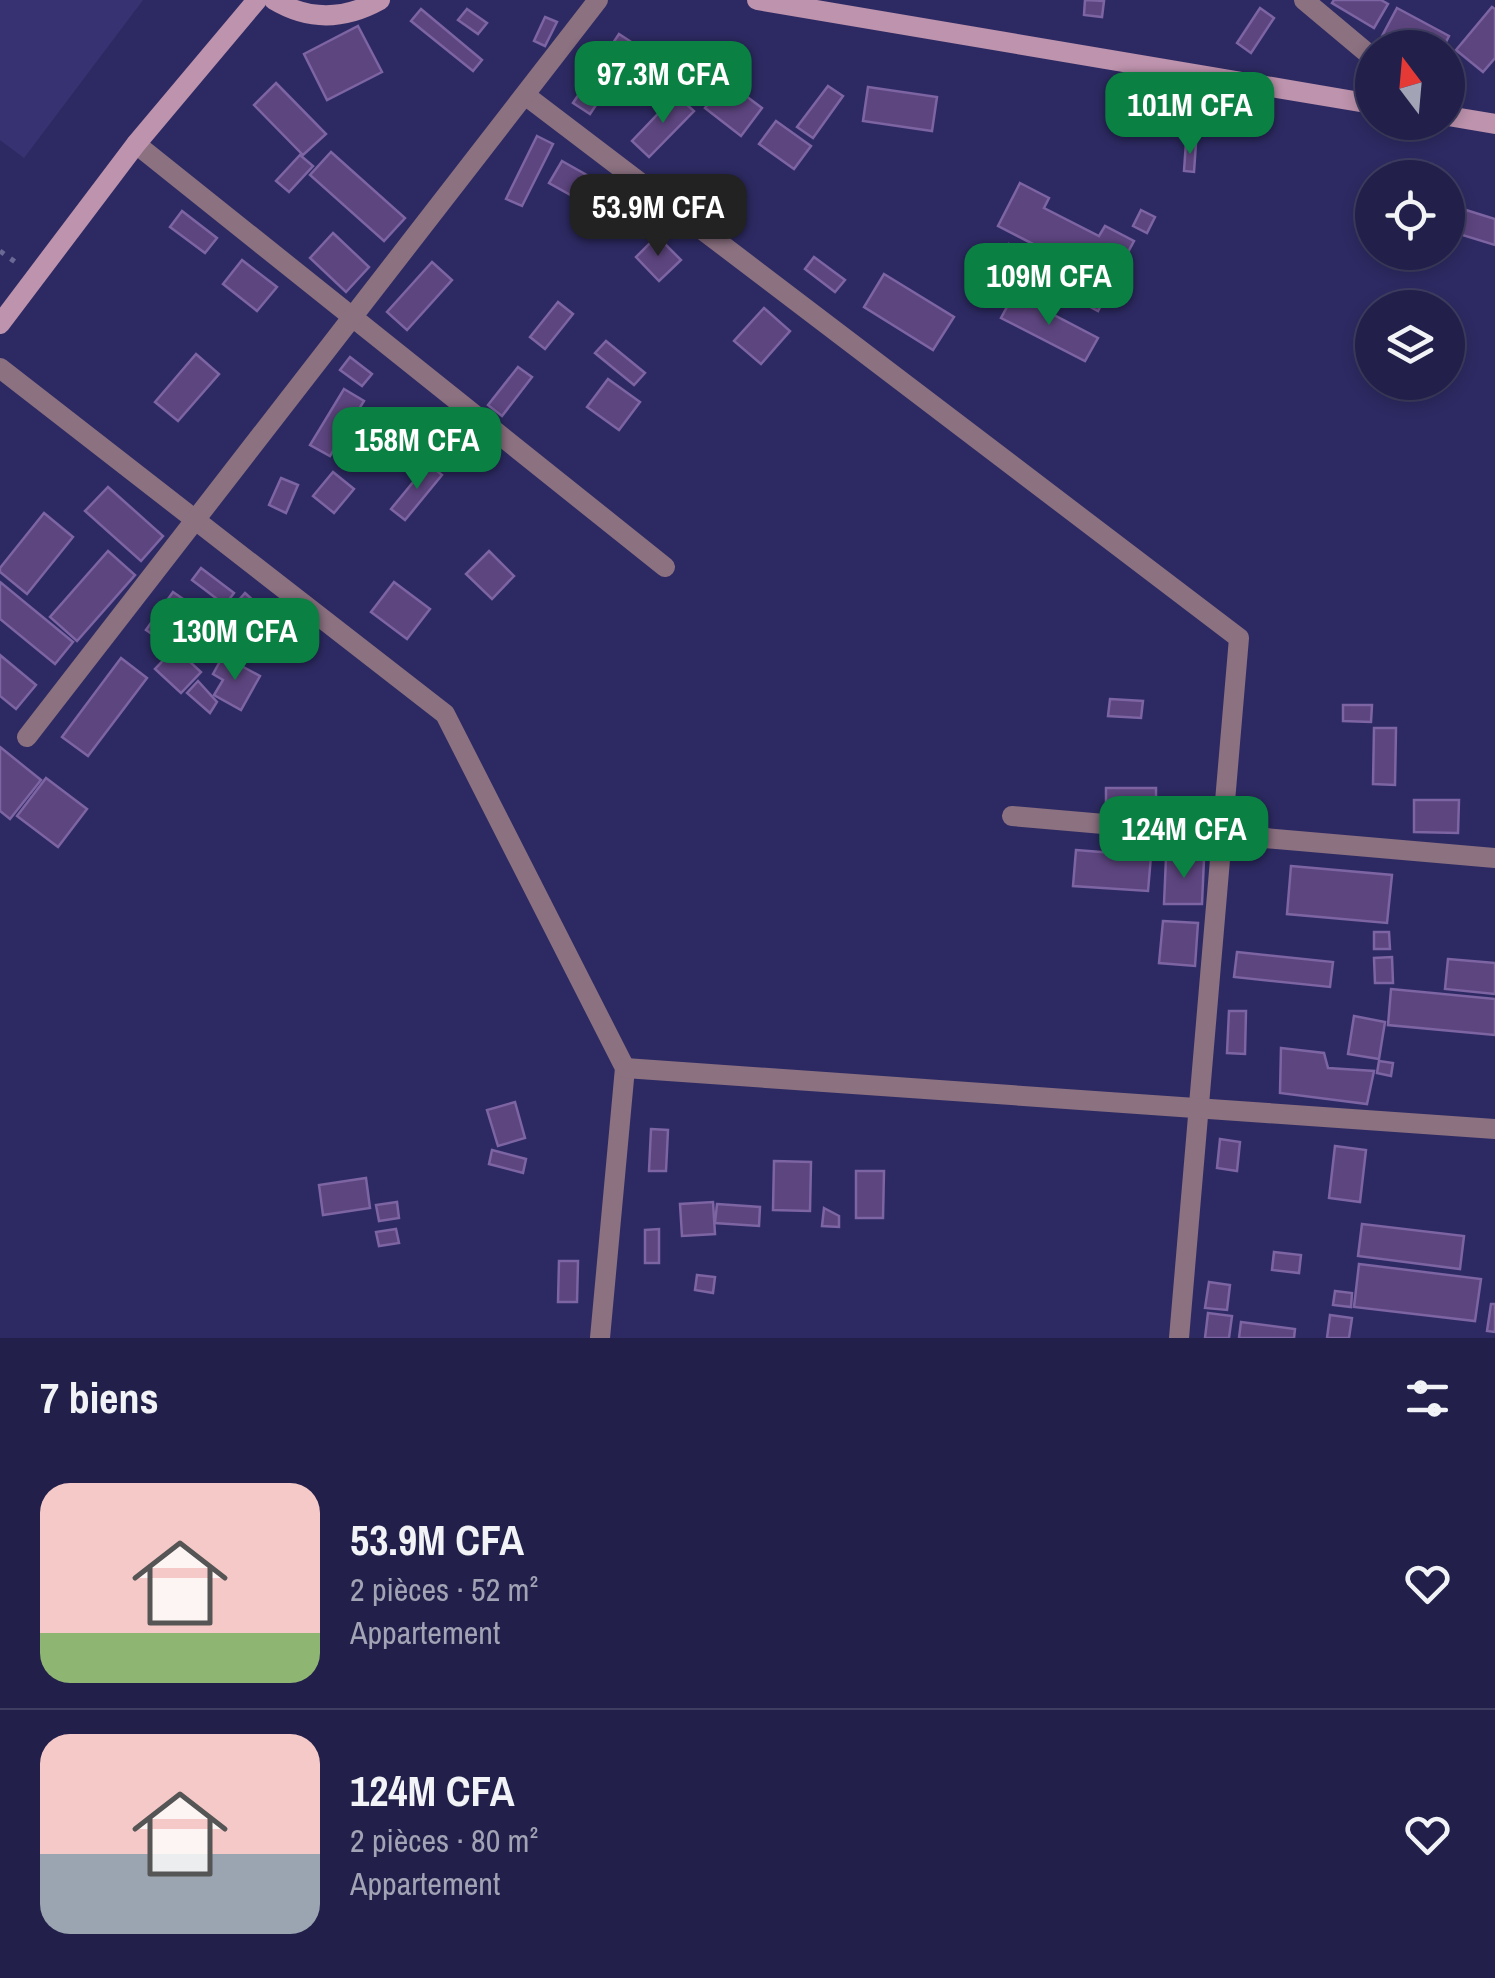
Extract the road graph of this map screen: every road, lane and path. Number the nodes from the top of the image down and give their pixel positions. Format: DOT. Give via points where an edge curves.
graph roads {
  1 [pos="257,0"];
  2 [pos="274,0"];
  3 [pos="380,0"];
  4 [pos="598,0"];
  5 [pos="756,0"];
  6 [pos="1304,0"];
  7 [pos="1355,43"];
  8 [pos="525,94"];
  9 [pos="1355,101"];
  10 [pos="1465,119"];
  11 [pos="1495,124"];
  12 [pos="136,144"];
  13 [pos="352,317"];
  14 [pos="0,324"];
  15 [pos="0,368"];
  16 [pos="195,520"];
  17 [pos="666,568"];
  18 [pos="26,738"];
  19 [pos="1012,816"];
  20 [pos="1223,834"];
  21 [pos="1495,858"];
  22 [pos="626,1068"];
  23 [pos="1199,1108"];
  24 [pos="1495,1128"];
  25 [pos="600,1338"];
  26 [pos="1179,1338"];
  1 -- 12 [label="main road"];
  2 -- 3 [label="main road" via="325,17 359,12"];
  4 -- 8 [label="street"];
  5 -- 9 [label="main road"];
  6 -- 7 [label="street"];
  8 -- 13 [label="street"];
  8 -- 20 [label="street" via="1240,638"];
  10 -- 11 [label="main road"];
  12 -- 13 [label="street"];
  12 -- 14 [label="main road"];
  13 -- 16 [label="street"];
  13 -- 17 [label="street"];
  15 -- 16 [label="street"];
  16 -- 18 [label="street"];
  16 -- 22 [label="street" via="445,714"];
  19 -- 20 [label="street"];
  20 -- 21 [label="street"];
  20 -- 23 [label="street"];
  22 -- 23 [label="street"];
  22 -- 25 [label="street"];
  23 -- 24 [label="street"];
  23 -- 26 [label="street"];
}
